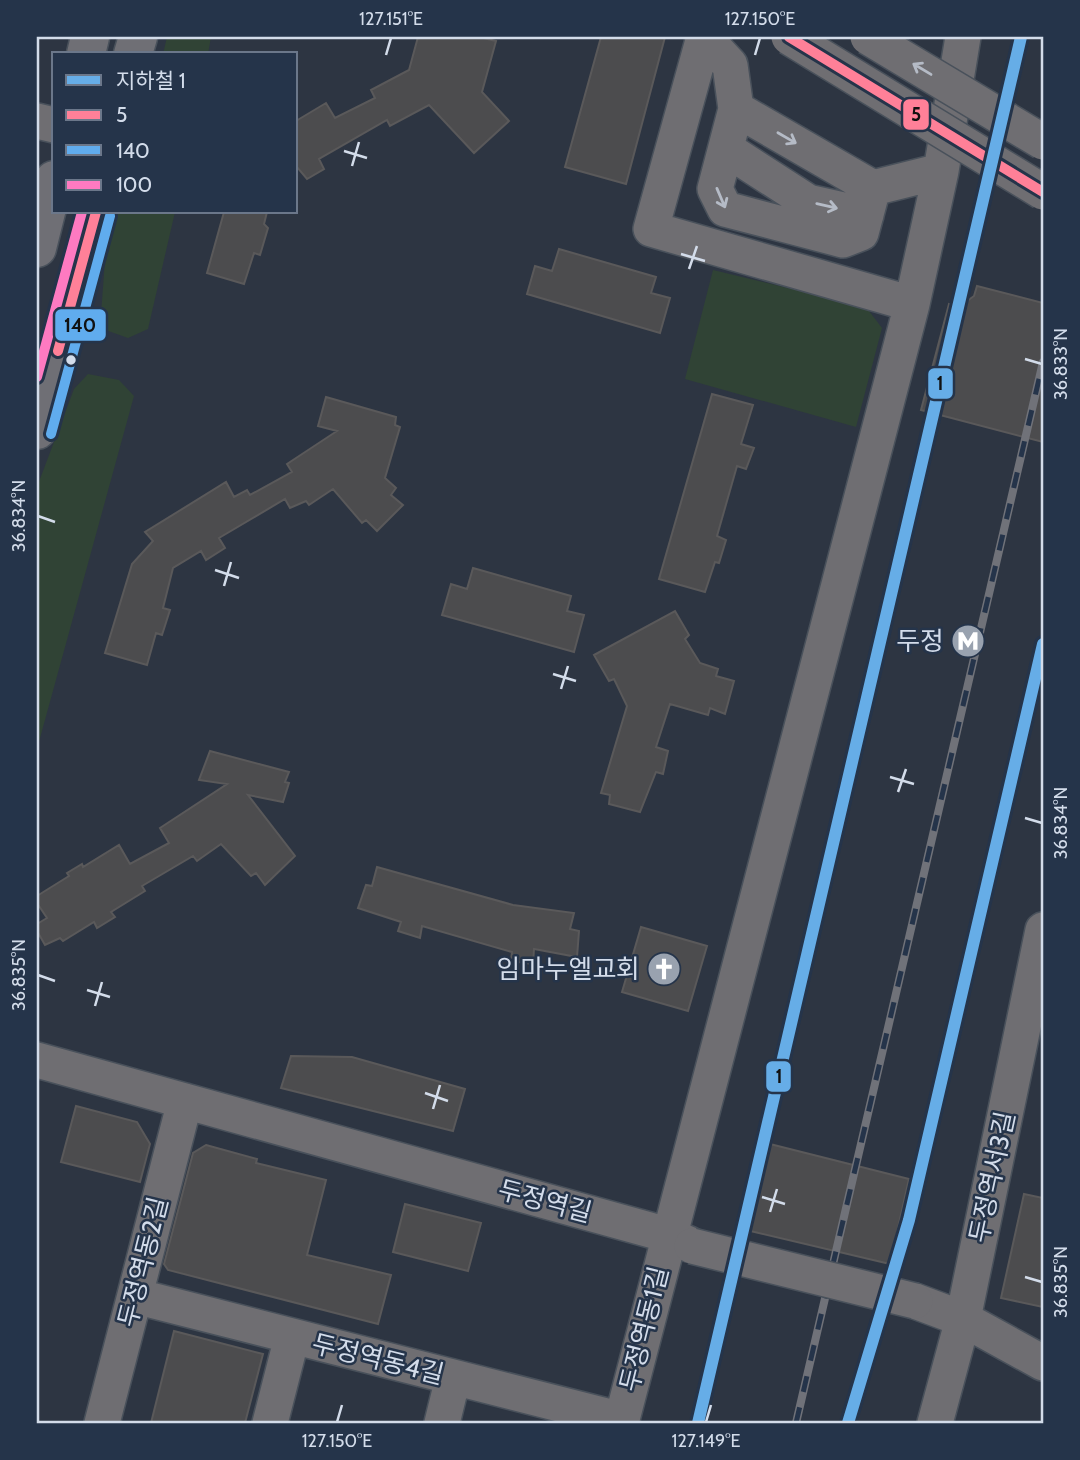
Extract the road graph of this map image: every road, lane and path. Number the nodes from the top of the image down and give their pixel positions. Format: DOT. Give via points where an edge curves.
graph roads {
  1 [pos="704,37"];
  2 [pos="789,37"];
  3 [pos="868,37"];
  4 [pos="963,37"];
  5 [pos="736,109"];
  6 [pos="1043,142"];
  7 [pos="726,149"];
  8 [pos="941,171"];
  9 [pos="52,188"];
  10 [pos="1043,192"];
  11 [pos="869,201"];
  12 [pos="95,214"];
  13 [pos="37,248"];
  14 [pos="912,304"];
  15 [pos="37,430"];
  16 [pos="1043,930"];
  17 [pos="37,1060"];
  18 [pos="185,1101"];
  19 [pos="680,1240"];
  20 [pos="135,1296"];
  21 [pos="962,1319"];
  22 [pos="292,1337"];
  23 [pos="1043,1363"];
  24 [pos="453,1378"];
  25 [pos="621,1422"];
  26 [pos="102,1423"];
  27 [pos="270,1423"];
  28 [pos="442,1423"];
  29 [pos="935,1423"];
  1 -- 5 [label="street" via="730,65"];
  1 -- 14 [label="street" via="651,229"];
  2 -- 10 [label="street, bridge"];
  6 -- 3 [label="street, one-way, bridge"];
  4 -- 8 [label="street, 두정역동1길"];
  5 -- 7 [label="street"];
  5 -- 11 [label="street, one-way"];
  7 -- 11 [label="street, one-way" via="808,202"];
  7 -- 11 [label="street, one-way" via="715,189 725,209 843,240 861,233"];
  8 -- 11 [label="street"];
  8 -- 14 [label="street, 두정역동1길"];
  9 -- 13 [label="main road"];
  12 -- 15 [label="main road"];
  14 -- 19 [label="street, 두정역동1길"];
  16 -- 21 [label="street, 두정역서3길"];
  17 -- 18 [label="street, 두정역길"];
  18 -- 19 [label="street, 두정역길"];
  18 -- 20 [label="street, 두정역동2길"];
  19 -- 21 [label="street, 두정역길, bridge" via="915,1301"];
  19 -- 25 [label="street, 두정역동1길"];
  20 -- 22 [label="street, 두정역동4길"];
  20 -- 26 [label="street, 두정역동2길"];
  21 -- 23 [label="street, 두정역길"];
  21 -- 29 [label="street, 두정역서3길"];
  22 -- 24 [label="street, 두정역동4길"];
  22 -- 27 [label="street"];
  24 -- 25 [label="street, 두정역동4길"];
  24 -- 28 [label="street"];
}
